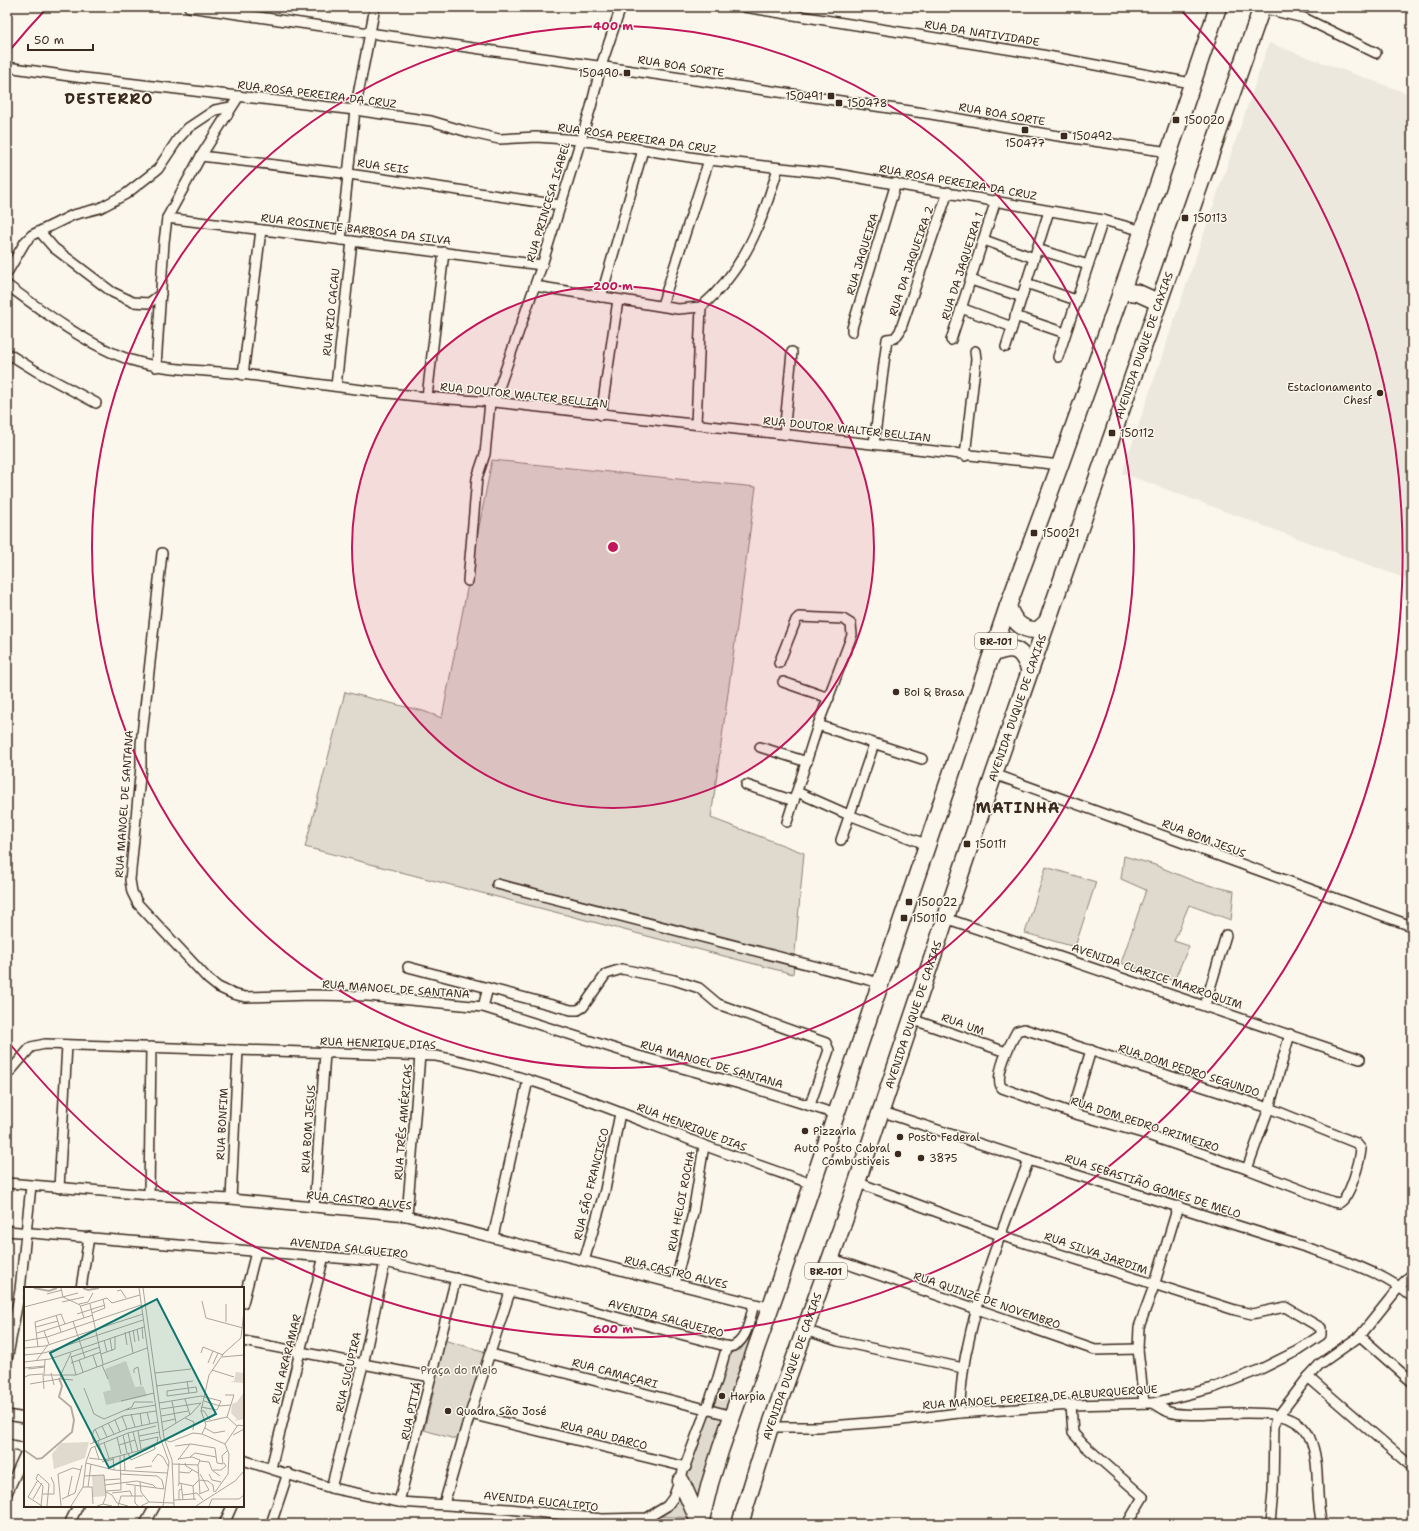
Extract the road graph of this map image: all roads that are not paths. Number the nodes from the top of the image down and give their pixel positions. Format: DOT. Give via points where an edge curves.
graph roads {
  1 [pos="189,7"];
  2 [pos="375,7"];
  3 [pos="621,7"];
  4 [pos="744,7"];
  5 [pos="1218,7"];
  6 [pos="1262,7"];
  7 [pos="223,10"];
  8 [pos="370,33"];
  9 [pos="1376,53"];
  10 [pos="601,66"];
  11 [pos="7,67"];
  12 [pos="1192,83"];
  13 [pos="239,96"];
  14 [pos="231,107"];
  15 [pos="355,110"];
  16 [pos="580,140"];
  17 [pos="643,150"];
  18 [pos="1169,152"];
  19 [pos="201,156"];
  20 [pos="709,160"];
  21 [pos="778,168"];
  22 [pos="349,174"];
  23 [pos="896,183"];
  24 [pos="948,192"];
  25 [pos="996,200"];
  26 [pos="560,205"];
  27 [pos="1049,211"];
  28 [pos="167,218"];
  29 [pos="1103,220"];
  30 [pos="261,230"];
  31 [pos="1143,231"];
  32 [pos="40,232"];
  33 [pos="341,240"];
  34 [pos="984,240"];
  35 [pos="352,241"];
  36 [pos="444,252"];
  37 [pos="1036,253"];
  38 [pos="542,265"];
  39 [pos="1088,265"];
  40 [pos="7,273"];
  41 [pos="971,280"];
  42 [pos="1026,283"];
  43 [pos="7,286"];
  44 [pos="535,286"];
  45 [pos="1121,292"];
  46 [pos="161,294"];
  47 [pos="601,297"];
  48 [pos="1022,297"];
  49 [pos="618,300"];
  50 [pos="1076,300"];
  51 [pos="1158,302"];
  52 [pos="662,305"];
  53 [pos="701,307"];
  54 [pos="961,308"];
  55 [pos="1015,316"];
  56 [pos="1012,326"];
  57 [pos="852,332"];
  58 [pos="1065,333"];
  59 [pos="951,340"];
  60 [pos="1006,347"];
  61 [pos="975,351"];
  62 [pos="792,352"];
  63 [pos="7,353"];
  64 [pos="1058,357"];
  65 [pos="156,367"];
  66 [pos="243,374"];
  67 [pos="336,386"];
  68 [pos="427,397"];
  69 [pos="492,402"];
  70 [pos="96,403"];
  71 [pos="601,415"];
  72 [pos="696,424"];
  73 [pos="784,434"];
  74 [pos="874,444"];
  75 [pos="966,456"];
  76 [pos="1060,465"];
  77 [pos="162,553"];
  78 [pos="468,581"];
  79 [pos="1008,606"];
  80 [pos="1047,622"];
  81 [pos="992,654"];
  82 [pos="778,663"];
  83 [pos="1030,671"];
  84 [pos="783,682"];
  85 [pos="829,698"];
  86 [pos="818,725"];
  87 [pos="874,744"];
  88 [pos="760,747"];
  89 [pos="922,759"];
  90 [pos="807,762"];
  91 [pos="994,774"];
  92 [pos="746,785"];
  93 [pos="796,797"];
  94 [pos="849,815"];
  95 [pos="787,822"];
  96 [pos="841,840"];
  97 [pos="928,845"];
  98 [pos="497,884"];
  99 [pos="945,918"];
  100 [pos="1406,924"];
  101 [pos="1226,935"];
  102 [pos="408,967"];
  103 [pos="880,983"];
  104 [pos="488,988"];
  105 [pos="1205,1005"];
  106 [pos="483,1007"];
  107 [pos="911,1019"];
  108 [pos="1290,1034"];
  109 [pos="1015,1035"];
  110 [pos="67,1045"];
  111 [pos="152,1047"];
  112 [pos="238,1050"];
  113 [pos="1092,1050"];
  114 [pos="1006,1052"];
  115 [pos="326,1053"];
  116 [pos="420,1055"];
  117 [pos="1360,1059"];
  118 [pos="7,1075"];
  119 [pos="528,1080"];
  120 [pos="810,1105"];
  121 [pos="1269,1108"];
  122 [pos="880,1111"];
  123 [pos="620,1113"];
  124 [pos="1072,1113"];
  125 [pos="836,1114"];
  126 [pos="704,1146"];
  127 [pos="1029,1160"];
  128 [pos="1247,1169"];
  129 [pos="856,1182"];
  130 [pos="7,1183"];
  131 [pos="812,1184"];
  132 [pos="31,1186"];
  133 [pos="59,1188"];
  134 [pos="149,1195"];
  135 [pos="231,1199"];
  136 [pos="1333,1202"];
  137 [pos="1178,1206"];
  138 [pos="314,1207"];
  139 [pos="407,1216"];
  140 [pos="7,1231"];
  141 [pos="26,1232"];
  142 [pos="1000,1235"];
  143 [pos="90,1236"];
  144 [pos="493,1237"];
  145 [pos="256,1252"];
  146 [pos="324,1256"];
  147 [pos="830,1258"];
  148 [pos="584,1261"];
  149 [pos="385,1262"];
  150 [pos="1412,1274"];
  151 [pos="456,1278"];
  152 [pos="675,1284"];
  153 [pos="1154,1286"];
  154 [pos="1400,1286"];
  155 [pos="81,1287"];
  156 [pos="510,1292"];
  157 [pos="1412,1297"];
  158 [pos="244,1299"];
  159 [pos="754,1304"];
  160 [pos="771,1308"];
  161 [pos="977,1309"];
  162 [pos="805,1330"];
  163 [pos="1322,1335"];
  164 [pos="1360,1336"];
  165 [pos="244,1341"];
  166 [pos="727,1346"];
  167 [pos="1138,1349"];
  168 [pos="300,1353"];
  169 [pos="491,1354"];
  170 [pos="7,1361"];
  171 [pos="363,1365"];
  172 [pos="963,1368"];
  173 [pos="431,1377"];
  174 [pos="1308,1377"];
  175 [pos="1412,1382"];
  176 [pos="1149,1403"];
  177 [pos="1072,1405"];
  178 [pos="706,1409"];
  179 [pos="959,1413"];
  180 [pos="470,1414"];
  181 [pos="7,1415"];
  182 [pos="733,1416"];
  183 [pos="1278,1416"];
  184 [pos="24,1418"];
  185 [pos="770,1427"];
  186 [pos="7,1444"];
  187 [pos="24,1448"];
  188 [pos="24,1456"];
  189 [pos="244,1460"];
  190 [pos="1412,1467"];
  191 [pos="271,1468"];
  192 [pos="288,1473"];
  193 [pos="683,1474"];
  194 [pos="331,1488"];
  195 [pos="7,1492"];
  196 [pos="399,1502"];
  197 [pos="444,1504"];
  198 [pos="78,1507"];
  199 [pos="154,1507"];
  200 [pos="232,1507"];
  201 [pos="602,1522"];
  202 [pos="69,1524"];
  203 [pos="145,1524"];
  204 [pos="224,1524"];
  205 [pos="271,1524"];
  206 [pos="700,1524"];
  207 [pos="740,1524"];
  208 [pos="1127,1524"];
  209 [pos="1270,1524"];
  210 [pos="1322,1524"];
  1 -- 7 [label="street, RUA BOA SORTE"];
  2 -- 8 [label="street"];
  3 -- 10 [label="street, RUA PRINCESA ISABEL"];
  4 -- 12 [label="street, RUA DA NATIVIDADE" via="1037,54"];
  5 -- 12 [label="highway, BR-101"];
  6 -- 9 [label="street" via="1304,18"];
  6 -- 51 [label="highway, AVENIDA DUQUE DE CAXIAS / BR-101"];
  7 -- 8 [label="street, RUA BOA SORTE"];
  8 -- 10 [label="street, RUA BOA SORTE"];
  8 -- 15 [label="street"];
  10 -- 16 [label="street, RUA PRINCESA ISABEL"];
  10 -- 18 [label="street, RUA BOA SORTE"];
  11 -- 13 [label="street, RUA ROSA PEREIRA DA CRUZ" via="76,78"];
  12 -- 18 [label="highway, BR-101"];
  13 -- 14 [label="street"];
  13 -- 15 [label="street, RUA ROSA PEREIRA DA CRUZ"];
  14 -- 19 [label="street"];
  14 -- 32 [label="street" via="215,110 188,128 158,169 126,194 100,208 73,216"];
  15 -- 16 [label="street, RUA ROSA PEREIRA DA CRUZ" via="431,121 499,139 536,137"];
  15 -- 22 [label="street"];
  16 -- 17 [label="street, RUA ROSA PEREIRA DA CRUZ"];
  16 -- 26 [label="street, RUA PRINCESA ISABEL"];
  17 -- 20 [label="street, RUA ROSA PEREIRA DA CRUZ"];
  17 -- 47 [label="street"];
  18 -- 31 [label="highway, BR-101"];
  19 -- 22 [label="street, RUA SEIS"];
  19 -- 28 [label="street"];
  20 -- 21 [label="street, RUA ROSA PEREIRA DA CRUZ"];
  20 -- 52 [label="street"];
  21 -- 23 [label="street, RUA ROSA PEREIRA DA CRUZ"];
  21 -- 53 [label="street" via="764,214 752,241 729,279"];
  22 -- 26 [label="street, RUA SEIS"];
  22 -- 33 [label="street"];
  23 -- 24 [label="street, RUA ROSA PEREIRA DA CRUZ"];
  23 -- 57 [label="street, RUA JAQUEIRA"];
  24 -- 25 [label="street, RUA ROSA PEREIRA DA CRUZ"];
  24 -- 74 [label="street, RUA DA JAQUEIRA 2" via="900,331 897,336 887,339"];
  25 -- 27 [label="street, RUA ROSA PEREIRA DA CRUZ"];
  25 -- 34 [label="street, RUA DA JAQUEIRA 1"];
  26 -- 38 [label="street, RUA PRINCESA ISABEL"];
  27 -- 29 [label="street, RUA ROSA PEREIRA DA CRUZ"];
  27 -- 37 [label="street, RUA ROSA PEREIRA DA CRUZ"];
  28 -- 30 [label="street, RUA ROSINETE BARBOSA DA SILVA"];
  28 -- 46 [label="street"];
  29 -- 31 [label="street, RUA ROSA PEREIRA DA CRUZ"];
  29 -- 39 [label="street"];
  30 -- 33 [label="street, RUA ROSINETE BARBOSA DA SILVA"];
  30 -- 66 [label="street"];
  31 -- 45 [label="highway, BR-101"];
  32 -- 40 [label="street" via="25,242"];
  32 -- 46 [label="street" via="54,248 112,292 133,302 150,303"];
  33 -- 35 [label="street, RUA ROSINETE BARBOSA DA SILVA"];
  34 -- 37 [label="street"];
  34 -- 41 [label="street, RUA DA JAQUEIRA 1"];
  35 -- 36 [label="street, RUA ROSINETE BARBOSA DA SILVA"];
  35 -- 67 [label="street, RUA RIO CACAU"];
  36 -- 38 [label="street, RUA ROSINETE BARBOSA DA SILVA"];
  36 -- 68 [label="street"];
  37 -- 39 [label="street"];
  37 -- 42 [label="street, RUA ROSA PEREIRA DA CRUZ"];
  38 -- 44 [label="street, RUA PRINCESA ISABEL"];
  39 -- 50 [label="street"];
  41 -- 48 [label="street"];
  41 -- 54 [label="street, RUA DA JAQUEIRA 1"];
  42 -- 48 [label="street, RUA ROSA PEREIRA DA CRUZ"];
  42 -- 50 [label="street"];
  43 -- 65 [label="street, RUA DOUTOR WALTER BELLIAN" via="54,319 99,345 131,360"];
  44 -- 47 [label="street"];
  44 -- 69 [label="street, RUA PRINCESA ISABEL"];
  45 -- 51 [label="highway" via="1138,293"];
  45 -- 76 [label="highway, BR-101"];
  46 -- 65 [label="street"];
  47 -- 49 [label="street"];
  48 -- 55 [label="street, RUA ROSA PEREIRA DA CRUZ"];
  49 -- 52 [label="street"];
  49 -- 71 [label="street"];
  50 -- 58 [label="street"];
  51 -- 80 [label="highway, AVENIDA DUQUE DE CAXIAS / BR-101"];
  52 -- 53 [label="street" via="678,309"];
  53 -- 72 [label="street"];
  54 -- 56 [label="street"];
  54 -- 59 [label="street, RUA DA JAQUEIRA 1"];
  55 -- 56 [label="street, RUA ROSA PEREIRA DA CRUZ"];
  55 -- 58 [label="street"];
  56 -- 60 [label="street, RUA ROSA PEREIRA DA CRUZ"];
  58 -- 64 [label="street"];
  61 -- 75 [label="street"];
  62 -- 73 [label="street"];
  63 -- 70 [label="street"];
  65 -- 66 [label="street, RUA DOUTOR WALTER BELLIAN"];
  66 -- 67 [label="street, RUA DOUTOR WALTER BELLIAN"];
  67 -- 68 [label="street, RUA DOUTOR WALTER BELLIAN"];
  68 -- 69 [label="street, RUA DOUTOR WALTER BELLIAN"];
  69 -- 71 [label="street, RUA DOUTOR WALTER BELLIAN"];
  69 -- 78 [label="street, RUA PRINCESA ISABEL" via="485,454 477,478"];
  71 -- 72 [label="street, RUA DOUTOR WALTER BELLIAN"];
  72 -- 73 [label="street, RUA DOUTOR WALTER BELLIAN"];
  73 -- 74 [label="street, RUA DOUTOR WALTER BELLIAN"];
  74 -- 75 [label="street, RUA DOUTOR WALTER BELLIAN"];
  75 -- 76 [label="street, RUA DOUTOR WALTER BELLIAN"];
  76 -- 79 [label="highway, BR-101"];
  77 -- 106 [label="street, RUA MANOEL DE SANTANA" via="131,858 130,880 138,904 208,979 233,994 244,997 368,996"];
  79 -- 80 [label="highway" via="1014,620 1024,628 1038,630"];
  79 -- 81 [label="highway, BR-101"];
  80 -- 83 [label="highway, AVENIDA DUQUE DE CAXIAS / BR-101"];
  81 -- 83 [label="highway" via="1007,649 1016,650 1022,654"];
  81 -- 97 [label="highway, BR-101"];
  82 -- 85 [label="street" via="799,617 848,621 852,635"];
  83 -- 91 [label="highway, AVENIDA DUQUE DE CAXIAS / BR-101"];
  84 -- 85 [label="street"];
  85 -- 86 [label="street"];
  86 -- 87 [label="street"];
  86 -- 90 [label="street"];
  87 -- 89 [label="street"];
  87 -- 94 [label="street"];
  88 -- 90 [label="street"];
  90 -- 93 [label="street"];
  91 -- 99 [label="highway, AVENIDA DUQUE DE CAXIAS / BR-101"];
  91 -- 100 [label="street, RUA BOM JESUS"];
  92 -- 93 [label="street"];
  93 -- 94 [label="street"];
  93 -- 95 [label="street"];
  94 -- 96 [label="street"];
  94 -- 97 [label="street"];
  97 -- 103 [label="highway, BR-101"];
  98 -- 103 [label="street"];
  99 -- 105 [label="street, AVENIDA CLARICE MARROQUIM"];
  99 -- 107 [label="highway, AVENIDA DUQUE DE CAXIAS / BR-101"];
  101 -- 105 [label="street"];
  102 -- 104 [label="street"];
  103 -- 125 [label="highway, BR-101"];
  104 -- 106 [label="street"];
  104 -- 120 [label="street" via="578,1010 583,1008 606,974 619,968 699,988 718,1004 826,1043 829,1050"];
  105 -- 108 [label="street, AVENIDA CLARICE MARROQUIM"];
  106 -- 120 [label="street, RUA MANOEL DE SANTANA" via="635,1055"];
  107 -- 114 [label="street, RUA UM"];
  107 -- 122 [label="highway, AVENIDA DUQUE DE CAXIAS / BR-101"];
  108 -- 117 [label="street, AVENIDA CLARICE MARROQUIM"];
  108 -- 121 [label="street"];
  109 -- 113 [label="street, RUA DOM PEDRO SEGUNDO" via="1017,1031 1024,1029"];
  109 -- 114 [label="street, RUA DOM PEDRO PRIMEIRO"];
  110 -- 111 [label="street, RUA HENRIQUE DIAS"];
  110 -- 118 [label="street, RUA HENRIQUE DIAS" via="34,1045"];
  110 -- 133 [label="street"];
  111 -- 112 [label="street, RUA HENRIQUE DIAS"];
  111 -- 134 [label="street"];
  112 -- 115 [label="street, RUA HENRIQUE DIAS"];
  112 -- 135 [label="street, RUA BONFIM"];
  113 -- 121 [label="street, RUA DOM PEDRO SEGUNDO"];
  113 -- 124 [label="street"];
  114 -- 124 [label="street, RUA DOM PEDRO PRIMEIRO" via="999,1077 1002,1088"];
  115 -- 116 [label="street, RUA HENRIQUE DIAS"];
  115 -- 138 [label="street, RUA BOM JESUS"];
  116 -- 119 [label="street, RUA HENRIQUE DIAS" via="483,1065"];
  116 -- 139 [label="street, RUA TRÊS AMÉRICAS"];
  119 -- 123 [label="street, RUA HENRIQUE DIAS"];
  119 -- 144 [label="street"];
  120 -- 125 [label="street, RUA MANOEL DE SANTANA"];
  121 -- 128 [label="street"];
  121 -- 136 [label="street, RUA DOM PEDRO SEGUNDO" via="1356,1143 1360,1147 1361,1153 1352,1182 1342,1202"];
  122 -- 127 [label="street, RUA SEBASTIÃO GOMES DE MELO"];
  122 -- 129 [label="highway, AVENIDA DUQUE DE CAXIAS / BR-101"];
  123 -- 126 [label="street, RUA HENRIQUE DIAS"];
  123 -- 148 [label="street, RUA SÃO FRANCISCO" via="605,1190"];
  124 -- 128 [label="street, RUA DOM PEDRO PRIMEIRO" via="1142,1133"];
  125 -- 131 [label="highway, BR-101"];
  126 -- 131 [label="street, RUA HENRIQUE DIAS"];
  126 -- 152 [label="street, RUA HELOI ROCHA" via="692,1213"];
  127 -- 137 [label="street, RUA SEBASTIÃO GOMES DE MELO"];
  127 -- 142 [label="street"];
  128 -- 136 [label="street, RUA DOM PEDRO PRIMEIRO"];
  129 -- 142 [label="street, RUA SILVA JARDIM"];
  129 -- 147 [label="highway, AVENIDA DUQUE DE CAXIAS / BR-101"];
  130 -- 132 [label="street, RUA CASTRO ALVES"];
  131 -- 160 [label="highway, BR-101"];
  132 -- 133 [label="street, RUA CASTRO ALVES"];
  132 -- 141 [label="street"];
  133 -- 134 [label="street, RUA CASTRO ALVES"];
  134 -- 135 [label="street, RUA CASTRO ALVES"];
  135 -- 138 [label="street, RUA CASTRO ALVES"];
  137 -- 153 [label="street"];
  137 -- 154 [label="street, RUA SEBASTIÃO GOMES DE MELO" via="1321,1252 1357,1265"];
  138 -- 139 [label="street, RUA CASTRO ALVES"];
  139 -- 144 [label="street, RUA CASTRO ALVES"];
  140 -- 141 [label="street, AVENIDA SALGUEIRO"];
  141 -- 143 [label="street, AVENIDA SALGUEIRO"];
  141 -- 170 [label="street" via="20,1290"];
  142 -- 153 [label="street, RUA SILVA JARDIM"];
  142 -- 161 [label="street"];
  143 -- 145 [label="street, AVENIDA SALGUEIRO"];
  143 -- 155 [label="street"];
  144 -- 148 [label="street, RUA CASTRO ALVES"];
  145 -- 146 [label="street, AVENIDA SALGUEIRO"];
  145 -- 158 [label="street"];
  146 -- 149 [label="street, AVENIDA SALGUEIRO"];
  146 -- 168 [label="street, RUA ARARAMAR"];
  147 -- 161 [label="street, RUA QUINZE DE NOVEMBRO"];
  147 -- 162 [label="highway, AVENIDA DUQUE DE CAXIAS / BR-101"];
  148 -- 152 [label="street, RUA CASTRO ALVES"];
  149 -- 151 [label="street, AVENIDA SALGUEIRO"];
  149 -- 171 [label="street, RUA SUCUPIRA"];
  150 -- 154 [label="street"];
  151 -- 156 [label="street, AVENIDA SALGUEIRO"];
  151 -- 173 [label="street, RUA PITIÁ"];
  152 -- 159 [label="street, RUA CASTRO ALVES"];
  153 -- 163 [label="street, RUA SILVA JARDIM" via="1244,1313 1252,1314 1285,1307 1320,1328"];
  153 -- 167 [label="street" via="1139,1327"];
  154 -- 157 [label="street, RUA SEBASTIÃO GOMES DE MELO"];
  154 -- 164 [label="street"];
  156 -- 166 [label="street, AVENIDA SALGUEIRO"];
  156 -- 169 [label="street"];
  159 -- 160 [label="street, RUA CASTRO ALVES"];
  159 -- 166 [label="street" via="743,1338 732,1347"];
  160 -- 182 [label="highway, BR-101"];
  161 -- 167 [label="street, RUA QUINZE DE NOVEMBRO" via="1096,1350"];
  161 -- 172 [label="street"];
  162 -- 172 [label="street" via="838,1341"];
  162 -- 185 [label="highway, AVENIDA DUQUE DE CAXIAS / BR-101"];
  163 -- 176 [label="street, RUA MANOEL PEREIRA DE ALBURQUERQUE" via="1259,1370 1213,1388"];
  164 -- 174 [label="street" via="1320,1364"];
  164 -- 175 [label="street"];
  165 -- 168 [label="street"];
  166 -- 178 [label="street, AVENIDA EUCALIPTO"];
  167 -- 176 [label="street"];
  168 -- 171 [label="street"];
  168 -- 191 [label="street, RUA ARARAMAR"];
  169 -- 178 [label="street, RUA CAMAÇARI"];
  169 -- 180 [label="street"];
  171 -- 173 [label="street"];
  171 -- 194 [label="street, RUA SUCUPIRA"];
  172 -- 179 [label="street"];
  173 -- 196 [label="street, RUA PITIÁ"];
  174 -- 183 [label="street"];
  174 -- 190 [label="street"];
  176 -- 177 [label="street, RUA MANOEL PEREIRA DE ALBURQUERQUE"];
  176 -- 183 [label="street" via="1170,1412 1252,1412"];
  177 -- 179 [label="street, RUA MANOEL PEREIRA DE ALBURQUERQUE"];
  177 -- 208 [label="street" via="1073,1433 1143,1497"];
  178 -- 182 [label="street, RUA CAMAÇARI"];
  178 -- 193 [label="street, AVENIDA EUCALIPTO"];
  179 -- 185 [label="street, RUA MANOEL PEREIRA DE ALBURQUERQUE" via="886,1422 818,1427"];
  180 -- 193 [label="street, RUA PAU DARCO"];
  180 -- 197 [label="street"];
  181 -- 184 [label="street"];
  182 -- 206 [label="highway, BR-101" via="710,1483"];
  183 -- 209 [label="street" via="1274,1426"];
  183 -- 210 [label="street" via="1303,1428 1309,1436 1318,1473 1318,1502"];
  185 -- 207 [label="highway, AVENIDA DUQUE DE CAXIAS / BR-101"];
  186 -- 187 [label="street"];
  188 -- 195 [label="street"];
  189 -- 191 [label="street, AVENIDA EUCALIPTO"];
  191 -- 192 [label="street, AVENIDA EUCALIPTO"];
  192 -- 194 [label="street, AVENIDA EUCALIPTO"];
  192 -- 205 [label="street"];
  193 -- 201 [label="street, AVENIDA EUCALIPTO" via="674,1498 667,1506 647,1518"];
  193 -- 206 [label="highway"];
  194 -- 196 [label="street, AVENIDA EUCALIPTO"];
  196 -- 197 [label="street, AVENIDA EUCALIPTO"];
  197 -- 201 [label="street, AVENIDA EUCALIPTO" via="524,1510"];
  198 -- 202 [label="street"];
  199 -- 203 [label="street"];
  200 -- 204 [label="street"];
}
